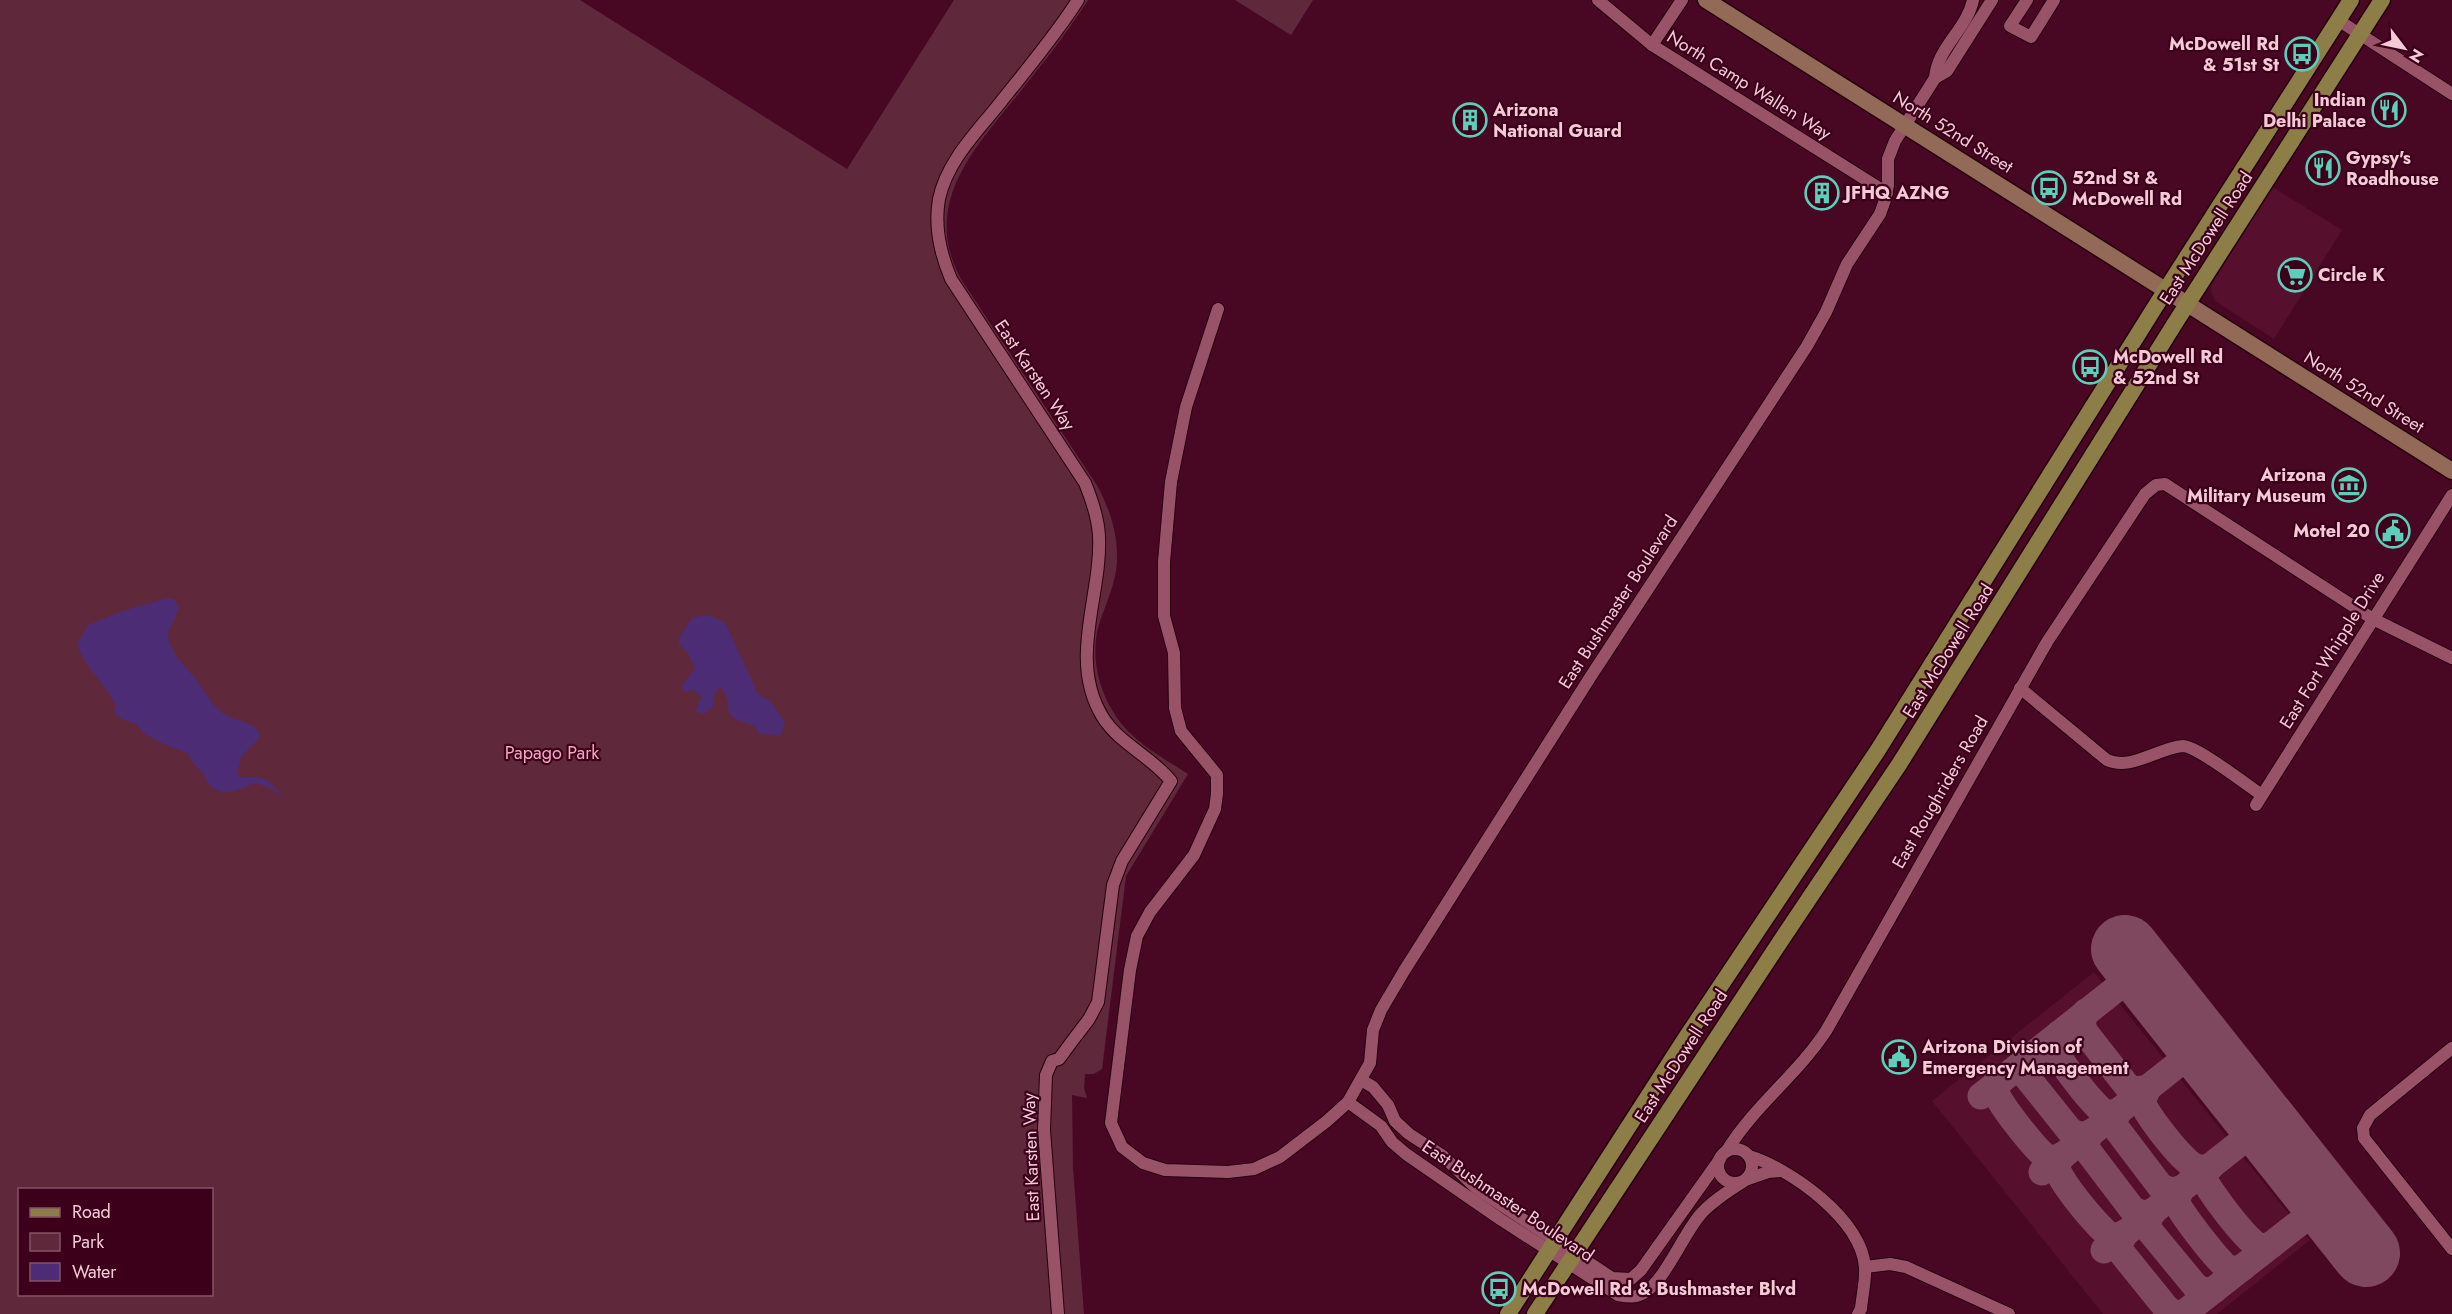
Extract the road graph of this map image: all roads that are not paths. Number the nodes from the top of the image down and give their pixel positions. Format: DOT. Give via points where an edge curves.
graph roads {
  1 [pos="1078,0"];
  2 [pos="1598,0"];
  3 [pos="1682,0"];
  4 [pos="1706,0"];
  5 [pos="1973,0"];
  6 [pos="1992,0"];
  7 [pos="2027,0"];
  8 [pos="2054,0"];
  9 [pos="2351,0"];
  10 [pos="2382,0"];
  11 [pos="2338,20"];
  12 [pos="2360,34"];
  13 [pos="1652,45"];
  14 [pos="1935,78"];
  15 [pos="2452,94"];
  16 [pos="1905,125"];
  17 [pos="1887,193"];
  18 [pos="2166,289"];
  19 [pos="2188,303"];
  20 [pos="1218,309"];
  21 [pos="2452,471"];
  22 [pos="2452,495"];
  23 [pos="2373,619"];
  24 [pos="2452,657"];
  25 [pos="2020,688"];
  26 [pos="2452,1048"];
  27 [pos="1361,1080"];
  28 [pos="1348,1102"];
  29 [pos="1748,1121"];
  30 [pos="1723,1156"];
  31 [pos="1749,1156"];
  32 [pos="1781,1171"];
  33 [pos="1745,1180"];
  34 [pos="1552,1246"];
  35 [pos="2452,1249"];
  36 [pos="1571,1258"];
  37 [pos="1865,1267"];
  38 [pos="1059,1314"];
  39 [pos="1508,1314"];
  40 [pos="1535,1314"];
  41 [pos="1858,1314"];
  42 [pos="2009,1314"];
  1 -- 38 [label="street, East Karsten Way" via="960,152 940,197 937,224 943,261 955,286 1091,496 1100,549 1088,625 1087,660 1092,694 1114,733 1160,767 1171,781 1122,861 1113,885 1098,1002 1059,1059 1052,1061 1047,1075 1044,1130"];
  2 -- 13 [label="street, North Camp Wallen Way"];
  3 -- 13 [label="street"];
  4 -- 16 [label="main road, North 52nd Street"];
  5 -- 14 [label="street" via="1936,65"];
  6 -- 14 [label="street" via="1947,71"];
  7 -- 8 [label="street" via="2010,26 2031,37"];
  9 -- 11 [label="main road, East McDowell Road"];
  10 -- 12 [label="main road, East McDowell Road"];
  11 -- 12 [label="street"];
  11 -- 18 [label="main road, East McDowell Road"];
  12 -- 15 [label="street"];
  12 -- 19 [label="main road, East McDowell Road"];
  13 -- 17 [label="street, North Camp Wallen Way"];
  14 -- 16 [label="street, East Bushmaster Boulevard"];
  16 -- 17 [label="street, East Bushmaster Boulevard" via="1888,159"];
  16 -- 18 [label="main road, North 52nd Street"];
  17 -- 27 [label="street, East Bushmaster Boulevard" via="1880,214 1847,264 1807,346 1404,970 1373,1030 1370,1063"];
  18 -- 19 [label="main road, North 52nd Street"];
  18 -- 34 [label="main road, East McDowell Road" via="1878,750"];
  19 -- 21 [label="main road, North 52nd Street"];
  19 -- 36 [label="main road, East McDowell Road" via="1906,753"];
  20 -- 28 [label="street" via="1186,407 1171,482 1164,562 1164,615 1174,653 1175,708 1181,731 1218,776 1217,794 1215,809 1194,855 1150,912 1137,936 1111,1123 1122,1147 1143,1163 1166,1170 1228,1172 1254,1169 1280,1157"];
  22 -- 23 [label="street, East Fort Whipple Drive"];
  23 -- 24 [label="street"];
  23 -- 25 [label="street, East Fort Whipple Drive" via="2259,800 2200,753 2184,746 2120,764 2107,760"];
  23 -- 25 [label="street, East Roughriders Road" via="2165,484 2156,484 2140,501"];
  25 -- 29 [label="street, East Roughriders Road" via="1826,1030 1799,1067"];
  26 -- 35 [label="street" via="2370,1115 2363,1128 2364,1138"];
  27 -- 28 [label="street, East Bushmaster Boulevard"];
  27 -- 34 [label="street, East Bushmaster Boulevard" via="1373,1087 1408,1134 1443,1156 1477,1189"];
  28 -- 34 [label="street, East Bushmaster Boulevard" via="1381,1126 1406,1154"];
  29 -- 30 [label="street, East Roughriders Road"];
  29 -- 31 [label="street" via="1744,1143"];
  30 -- 31 [label="street" via="1740,1150"];
  30 -- 33 [label="street" via="1719,1170 1724,1179 1734,1183"];
  30 -- 36 [label="street, East Bushmaster Boulevard" via="1652,1257 1631,1279 1612,1278"];
  31 -- 32 [label="street"];
  31 -- 33 [label="street" via="1752,1166"];
  32 -- 33 [label="street, East Bushmaster Boulevard"];
  32 -- 37 [label="street" via="1833,1209 1850,1227"];
  33 -- 36 [label="street, East Bushmaster Boulevard" via="1700,1215 1646,1292 1634,1297 1618,1294"];
  34 -- 36 [label="street, East Bushmaster Boulevard"];
  34 -- 39 [label="main road, East McDowell Road"];
  36 -- 40 [label="main road, East McDowell Road"];
  37 -- 41 [label="street"];
  37 -- 42 [label="street" via="1906,1267"];
}
